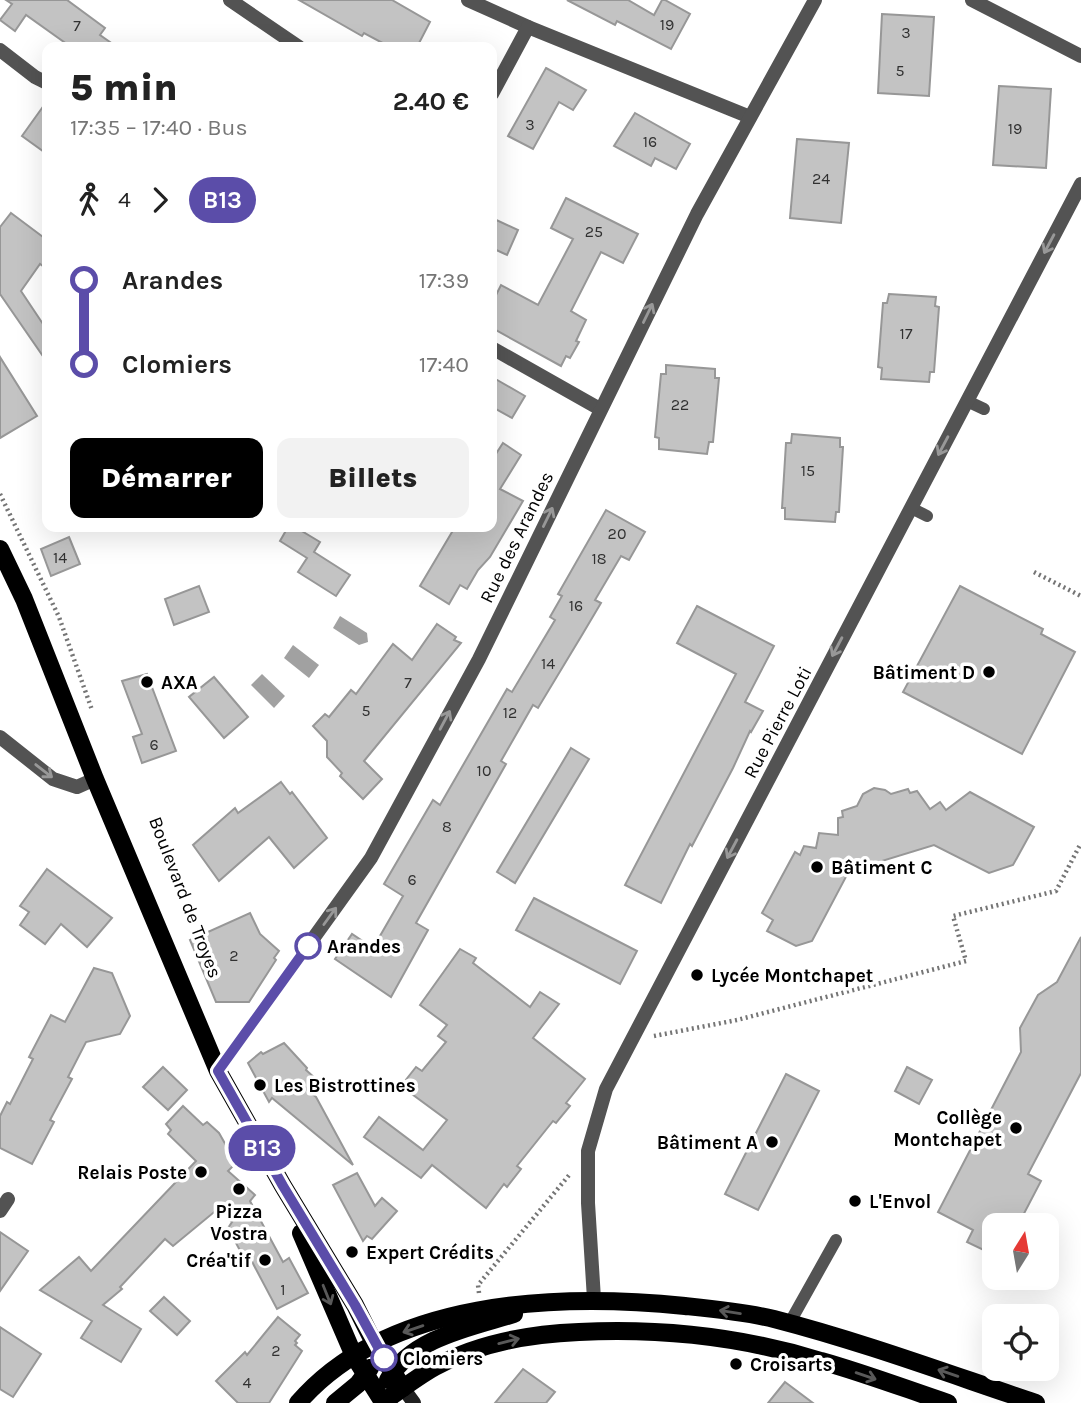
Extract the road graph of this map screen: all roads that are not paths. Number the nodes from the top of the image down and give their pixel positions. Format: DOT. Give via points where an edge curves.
graph roads {
  1 [pos="229,0"];
  2 [pos="468,0"];
  3 [pos="815,0"];
  4 [pos="972,0"];
  5 [pos="528,27"];
  6 [pos="292,42"];
  7 [pos="0,50"];
  8 [pos="1081,56"];
  9 [pos="42,80"];
  10 [pos="497,85"];
  11 [pos="750,117"];
  12 [pos="1081,184"];
  13 [pos="497,351"];
  14 [pos="967,401"];
  15 [pos="600,409"];
  16 [pos="984,409"];
  17 [pos="911,508"];
  18 [pos="928,516"];
  19 [pos="0,549"];
  20 [pos="0,737"];
  21 [pos="94,779"];
  22 [pos="218,1071"];
  23 [pos="283,1186"];
  24 [pos="836,1240"];
  25 [pos="594,1299"];
  26 [pos="551,1302"];
  27 [pos="789,1324"];
  28 [pos="376,1345"];
  29 [pos="354,1356"];
  30 [pos="393,1371"];
  31 [pos="366,1376"];
  32 [pos="408,1396"];
  33 [pos="298,1403"];
  34 [pos="335,1403"];
  35 [pos="383,1403"];
  36 [pos="948,1403"];
  37 [pos="1036,1403"];
  1 -- 6 [label="street"];
  2 -- 5 [label="street"];
  3 -- 11 [label="street, Rue des Arandes"];
  4 -- 8 [label="street"];
  5 -- 10 [label="street"];
  5 -- 11 [label="street"];
  7 -- 9 [label="street"];
  15 -- 11 [label="street, Rue des Arandes, one-way" via="696,214"];
  12 -- 14 [label="street, Rue Pierre Loti, one-way"];
  13 -- 15 [label="street"];
  14 -- 16 [label="lane"];
  14 -- 17 [label="street, Rue Pierre Loti, one-way"];
  22 -- 15 [label="street, Rue des Arandes, one-way" via="371,858 479,659"];
  17 -- 18 [label="lane"];
  17 -- 25 [label="street, Rue Pierre Loti, one-way" via="606,1089 588,1151"];
  19 -- 21 [label="main road, Boulevard de Troyes"];
  20 -- 21 [label="street, one-way" via="53,779 77,787"];
  21 -- 22 [label="main road, Boulevard de Troyes"];
  22 -- 23 [label="main road, Boulevard de Troyes"];
  23 -- 28 [label="main road"];
  23 -- 29 [label="main road, one-way"];
  24 -- 27 [label="lane"];
  25 -- 26 [label="main road"];
  27 -- 25 [label="main road, one-way" via="715,1309"];
  26 -- 28 [label="main road, one-way" via="481,1310 424,1325"];
  26 -- 30 [label="main road" via="428,1343"];
  37 -- 27 [label="main road, one-way"];
  28 -- 29 [label="main road"];
  28 -- 30 [label="main road"];
  28 -- 31 [label="main road" via="375,1360"];
  29 -- 31 [label="main road"];
  29 -- 33 [label="main road" via="327,1373"];
  30 -- 32 [label="main road"];
  30 -- 35 [label="main road"];
  31 -- 34 [label="main road"];
  31 -- 35 [label="main road"];
  32 -- 35 [label="main road"];
  32 -- 36 [label="main road, one-way" via="435,1367 509,1340 544,1334 643,1332 765,1346"];
}
